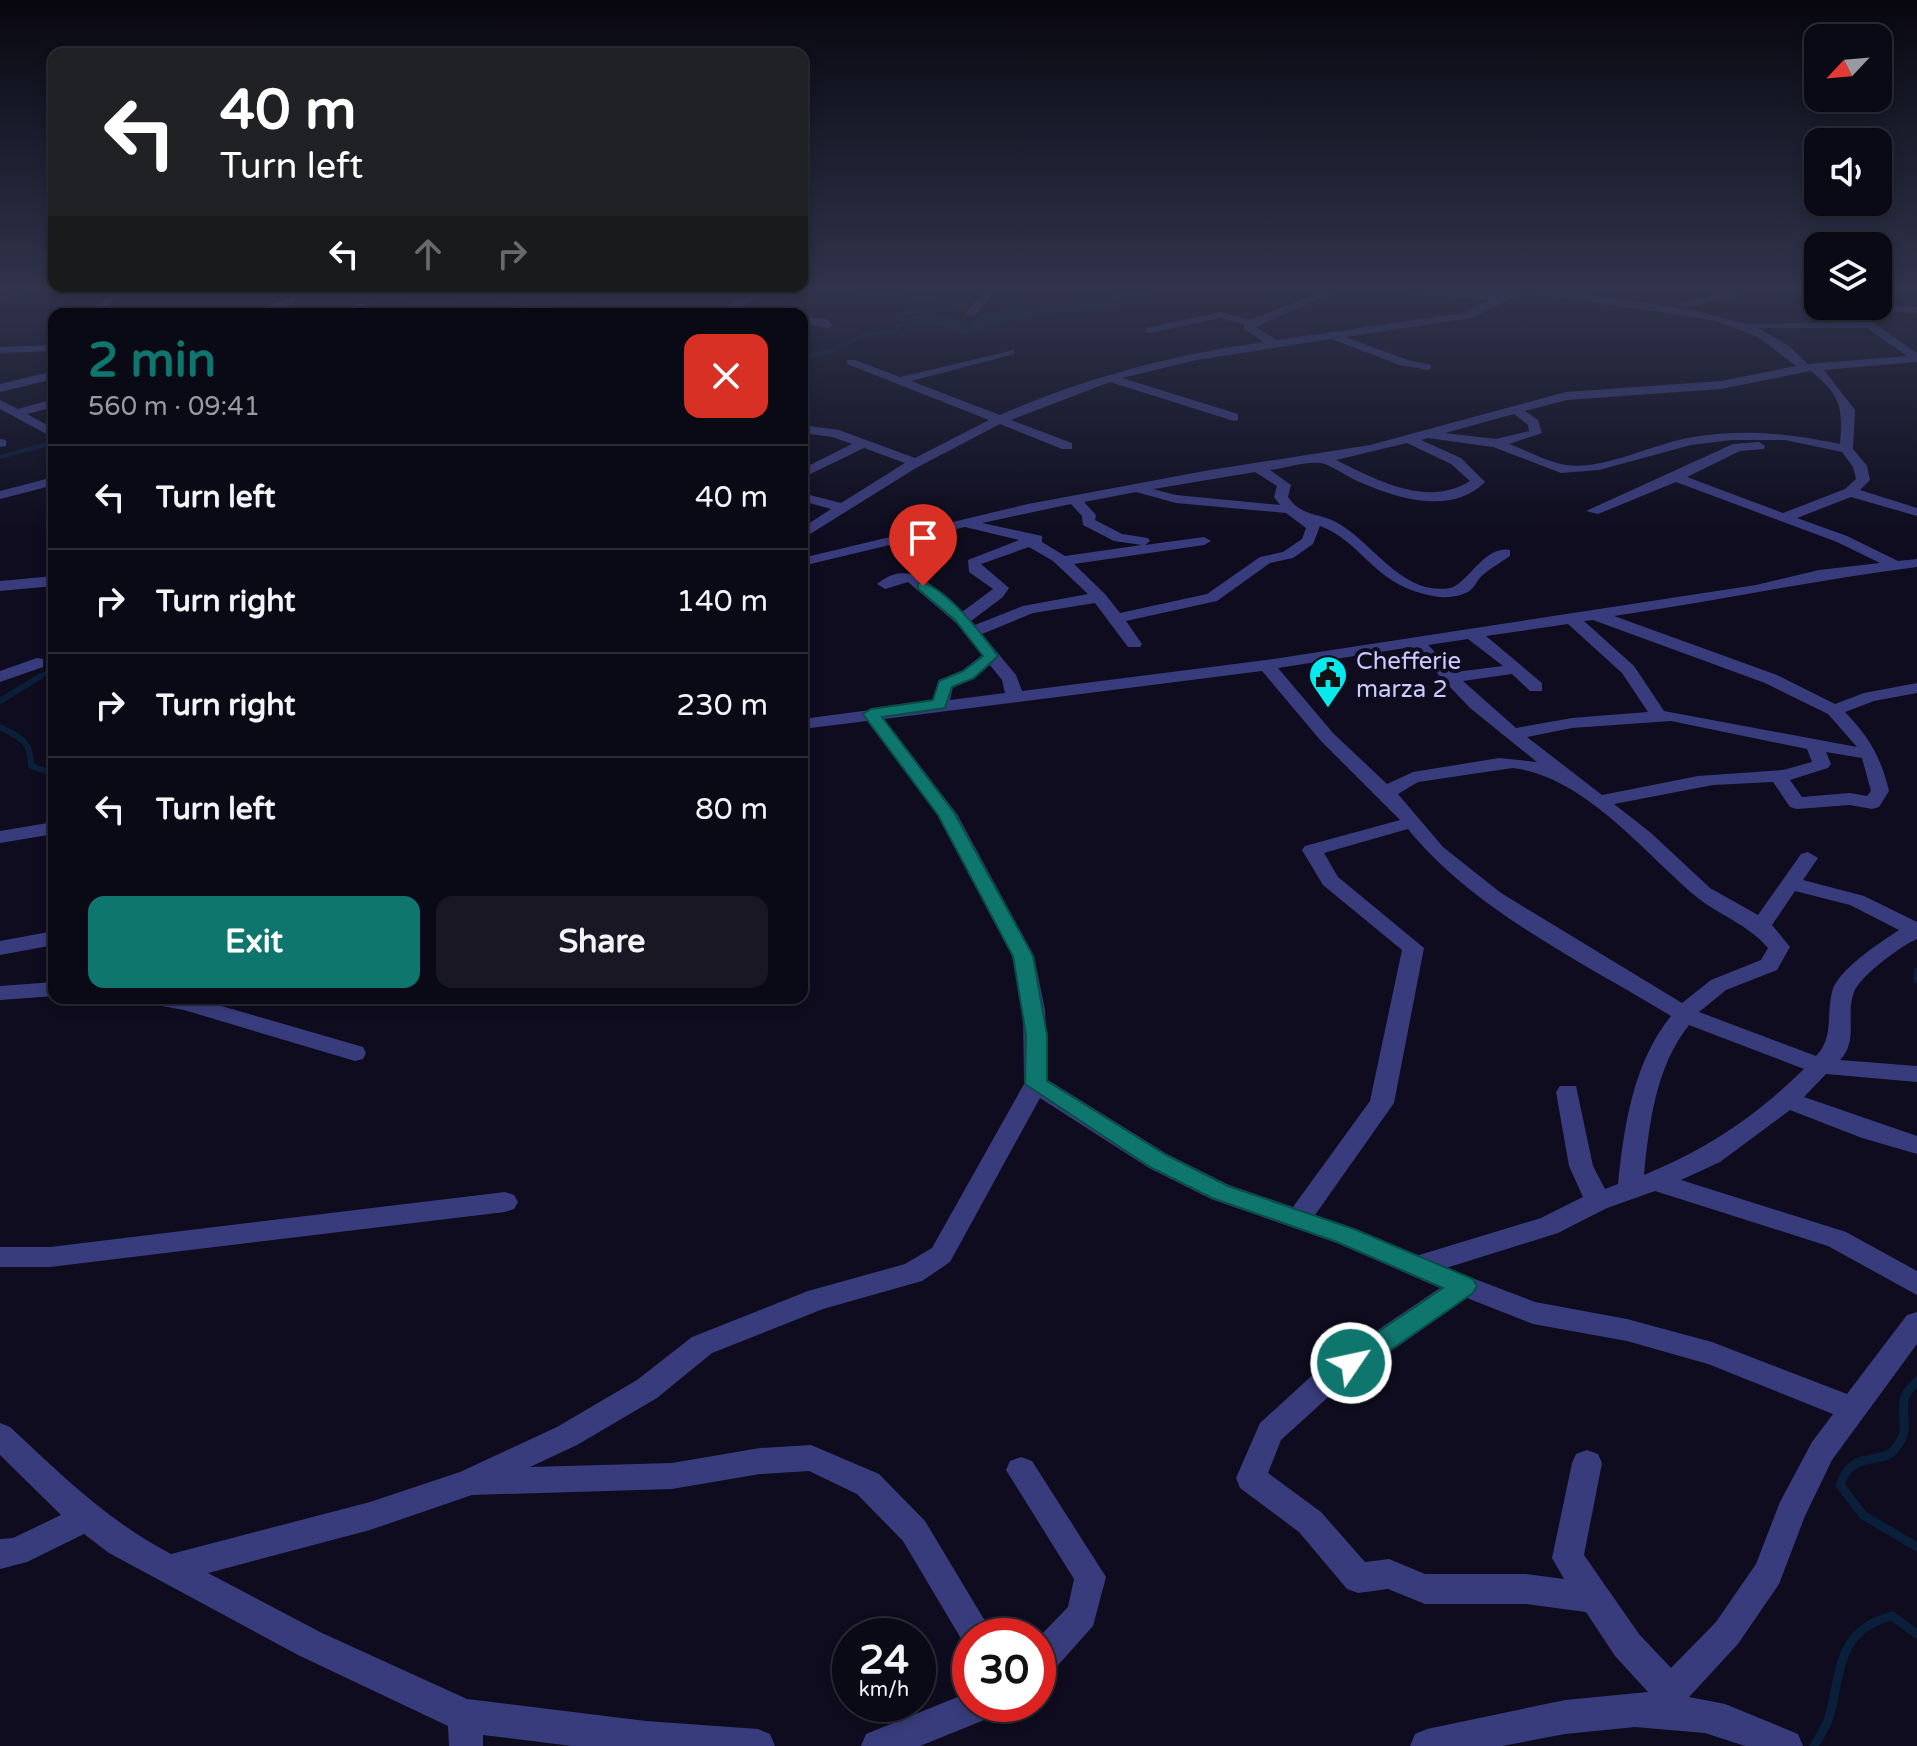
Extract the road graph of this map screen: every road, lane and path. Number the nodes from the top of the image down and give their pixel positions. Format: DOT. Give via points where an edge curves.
graph roads {
  1 [pos="874,371"];
  2 [pos="934,371"];
  3 [pos="1143,371"];
  4 [pos="1791,371"];
  5 [pos="1814,371"];
  6 [pos="48,376"];
  7 [pos="1110,378"];
  8 [pos="897,381"];
  9 [pos="0,388"];
  10 [pos="0,404"];
  11 [pos="48,405"];
  12 [pos="1513,408"];
  13 [pos="16,413"];
  14 [pos="1234,417"];
  15 [pos="1001,421"];
  16 [pos="48,430"];
  17 [pos="808,430"];
  18 [pos="1428,434"];
  19 [pos="1408,439"];
  20 [pos="1803,442"];
  21 [pos="864,443"];
  22 [pos="1496,443"];
  23 [pos="1067,446"];
  24 [pos="1846,449"];
  25 [pos="1323,459"];
  26 [pos="916,463"];
  27 [pos="1257,467"];
  28 [pos="808,471"];
  29 [pos="1678,478"];
  30 [pos="48,483"];
  31 [pos="1139,488"];
  32 [pos="1850,492"];
  33 [pos="0,495"];
  34 [pos="808,499"];
  35 [pos="1074,499"];
  36 [pos="841,507"];
  37 [pos="1593,511"];
  38 [pos="1917,512"];
  39 [pos="1296,513"];
  40 [pos="1786,517"];
  41 [pos="963,523"];
  42 [pos="808,531"];
  43 [pos="1204,541"];
  44 [pos="1859,543"];
  45 [pos="1158,546"];
  46 [pos="1505,553"];
  47 [pos="1080,558"];
  48 [pos="808,561"];
  49 [pos="1061,561"];
  50 [pos="1917,563"];
  51 [pos="1894,565"];
  52 [pos="1819,575"];
  53 [pos="48,582"];
  54 [pos="885,584"];
  55 [pos="0,586"];
  56 [pos="1100,597"];
  57 [pos="1594,615"];
  58 [pos="1117,618"];
  59 [pos="1571,618"];
  60 [pos="967,626"];
  61 [pos="1470,633"];
  62 [pos="1416,642"];
  63 [pos="1134,644"];
  64 [pos="991,656"];
  65 [pos="37,663"];
  66 [pos="1266,665"];
  67 [pos="1514,669"];
  68 [pos="0,677"];
  69 [pos="1450,678"];
  70 [pos="1536,687"];
  71 [pos="1917,688"];
  72 [pos="1015,697"];
  73 [pos="940,704"];
  74 [pos="1834,710"];
  75 [pos="871,714"];
  76 [pos="1659,716"];
  77 [pos="808,723"];
  78 [pos="1512,734"];
  79 [pos="1814,745"];
  80 [pos="1869,754"];
  81 [pos="1779,777"];
  82 [pos="1569,778"];
  83 [pos="1387,793"];
  84 [pos="1598,802"];
  85 [pos="1413,822"];
  86 [pos="48,829"];
  87 [pos="0,837"];
  88 [pos="1808,858"];
  89 [pos="1792,884"];
  90 [pos="1761,926"];
  91 [pos="1917,931"];
  92 [pos="48,939"];
  93 [pos="0,948"];
  94 [pos="48,989"];
  95 [pos="0,993"];
  96 [pos="188,1004"];
  97 [pos="1686,1015"];
  98 [pos="355,1053"];
  99 [pos="1821,1066"];
  100 [pos="1917,1074"];
  101 [pos="1036,1084"];
  102 [pos="1568,1092"];
  103 [pos="1787,1100"];
  104 [pos="1917,1145"];
  105 [pos="1642,1185"];
  106 [pos="1598,1201"];
  107 [pos="505,1202"];
  108 [pos="1299,1218"];
  109 [pos="0,1257"];
  110 [pos="1415,1267"];
  111 [pos="1917,1284"];
  112 [pos="1464,1286"];
  113 [pos="1917,1323"];
  114 [pos="1855,1410"];
  115 [pos="0,1436"];
  116 [pos="1587,1463"];
  117 [pos="1021,1470"];
  118 [pos="467,1483"];
  119 [pos="86,1518"];
  120 [pos="0,1554"];
  121 [pos="169,1569"];
  122 [pos="1593,1598"];
  123 [pos="967,1618"];
  124 [pos="1056,1643"];
  125 [pos="1663,1701"];
  126 [pos="952,1716"];
  127 [pos="465,1731"];
  128 [pos="758,1746"];
  129 [pos="878,1746"];
  130 [pos="1427,1746"];
  131 [pos="1786,1746"];
  1 -- 8 [label="street"];
  2 -- 8 [label="street"];
  3 -- 7 [label="street"];
  4 -- 12 [label="street" via="1721,385 1566,396"];
  5 -- 24 [label="street" via="1834,384 1849,410"];
  6 -- 9 [label="street"];
  7 -- 14 [label="street"];
  7 -- 15 [label="street"];
  8 -- 15 [label="street"];
  10 -- 13 [label="street"];
  11 -- 13 [label="street"];
  12 -- 18 [label="street"];
  12 -- 22 [label="street" via="1534,423 1536,433"];
  13 -- 16 [label="street"];
  15 -- 23 [label="street"];
  15 -- 26 [label="street"];
  17 -- 21 [label="street"];
  18 -- 19 [label="street"];
  18 -- 22 [label="street"];
  19 -- 25 [label="street"];
  19 -- 25 [label="street" via="1458,461 1478,482 1469,491 1442,495 1391,492"];
  20 -- 22 [label="street" via="1785,436 1690,441 1583,469 1561,469"];
  20 -- 24 [label="street"];
  20 -- 29 [label="street" via="1738,447"];
  21 -- 26 [label="street"];
  21 -- 28 [label="street"];
  24 -- 32 [label="street" via="1863,473"];
  25 -- 27 [label="street"];
  26 -- 36 [label="street"];
  27 -- 31 [label="street"];
  27 -- 39 [label="street" via="1284,485 1281,497"];
  29 -- 37 [label="street"];
  29 -- 40 [label="street"];
  30 -- 33 [label="street"];
  31 -- 35 [label="street"];
  31 -- 39 [label="street" via="1160,499"];
  32 -- 38 [label="street"];
  32 -- 40 [label="street"];
  34 -- 36 [label="street"];
  35 -- 41 [label="street"];
  35 -- 45 [label="street" via="1100,532"];
  36 -- 42 [label="street"];
  39 -- 46 [label="street" via="1339,529 1404,581 1449,593 1465,588 1475,573"];
  39 -- 58 [label="street" via="1314,527 1308,541 1288,555 1265,560 1212,598"];
  40 -- 44 [label="street"];
  41 -- 47 [label="street" via="1054,542"];
  41 -- 48 [label="street"];
  43 -- 45 [label="street"];
  44 -- 51 [label="street"];
  44 -- 52 [label="street"];
  45 -- 47 [label="street"];
  47 -- 49 [label="street"];
  49 -- 56 [label="street"];
  49 -- 60 [label="street" via="1031,543 977,560 974,569 1001,588"];
  50 -- 51 [label="street"];
  51 -- 52 [label="street"];
  52 -- 57 [label="street"];
  53 -- 55 [label="street"];
  54 -- 60 [label="street" via="910,576"];
  56 -- 58 [label="street"];
  56 -- 60 [label="street"];
  57 -- 59 [label="street"];
  57 -- 74 [label="street" via="1771,679"];
  58 -- 63 [label="street"];
  59 -- 61 [label="street"];
  59 -- 76 [label="street" via="1628,670"];
  60 -- 64 [label="street"];
  61 -- 62 [label="street"];
  61 -- 67 [label="street"];
  62 -- 66 [label="street"];
  62 -- 69 [label="street"];
  64 -- 72 [label="street" via="1010,679"];
  64 -- 73 [label="street" via="968,675 945,684"];
  65 -- 68 [label="street"];
  66 -- 72 [label="street"];
  66 -- 83 [label="street" via="1327,737"];
  67 -- 69 [label="street"];
  67 -- 70 [label="street"];
  69 -- 78 [label="street"];
  71 -- 74 [label="street"];
  72 -- 73 [label="street"];
  73 -- 75 [label="street"];
  74 -- 80 [label="street"];
  75 -- 77 [label="street"];
  75 -- 101 [label="street" via="947,814 1023,956 1037,1035"];
  76 -- 78 [label="street"];
  76 -- 79 [label="street"];
  78 -- 82 [label="street"];
  79 -- 80 [label="street"];
  79 -- 81 [label="street" via="1822,764"];
  80 -- 81 [label="street" via="1880,791 1872,803 1797,803"];
  81 -- 84 [label="street" via="1712,780"];
  82 -- 83 [label="street" via="1513,763 1455,774 1426,773 1401,780"];
  82 -- 84 [label="street"];
  83 -- 85 [label="street"];
  84 -- 90 [label="street" via="1703,892"];
  85 -- 97 [label="street" via="1436,851 1494,897"];
  85 -- 108 [label="street" via="1312,850 1330,881 1413,948 1382,1103"];
  86 -- 87 [label="street"];
  88 -- 89 [label="street"];
  89 -- 90 [label="street"];
  89 -- 91 [label="street" via="1857,900"];
  90 -- 97 [label="street" via="1779,947 1769,965 1715,987"];
  91 -- 99 [label="street" via="1879,955 1843,990 1838,1048"];
  92 -- 93 [label="street"];
  94 -- 95 [label="street"];
  96 -- 98 [label="street"];
  97 -- 99 [label="street"];
  97 -- 105 [label="street" via="1665,1041 1637,1116"];
  99 -- 100 [label="street"];
  99 -- 103 [label="street"];
  101 -- 108 [label="street" via="1158,1161 1220,1192"];
  101 -- 118 [label="street" via="941,1255 913,1273 818,1299 702,1345 647,1389"];
  102 -- 106 [label="street" via="1581,1166"];
  103 -- 104 [label="street"];
  103 -- 105 [label="street" via="1711,1156"];
  105 -- 106 [label="street"];
  105 -- 111 [label="street" via="1837,1239"];
  106 -- 110 [label="street" via="1549,1226"];
  107 -- 109 [label="street" via="50,1257"];
  108 -- 110 [label="street"];
  110 -- 112 [label="street"];
  112 -- 114 [label="street" via="1533,1313 1627,1330 1712,1354"];
  112 -- 122 [label="street" via="1327,1380 1270,1432 1251,1478 1310,1522 1358,1578 1389,1574 1425,1589 1526,1589"];
  113 -- 114 [label="street"];
  114 -- 125 [label="street" via="1822,1451 1768,1573 1727,1633"];
  115 -- 119 [label="street"];
  116 -- 122 [label="street" via="1568,1558"];
  117 -- 124 [label="street" via="1090,1577 1082,1615"];
  118 -- 121 [label="street" via="370,1516"];
  118 -- 123 [label="street" via="672,1476 811,1458 868,1484 914,1531"];
  119 -- 120 [label="street" via="16,1552"];
  119 -- 121 [label="street"];
  121 -- 127 [label="street"];
  122 -- 125 [label="street"];
  125 -- 130 [label="street"];
  125 -- 131 [label="street"];
  126 -- 129 [label="street"];
  127 -- 128 [label="street"];
}
